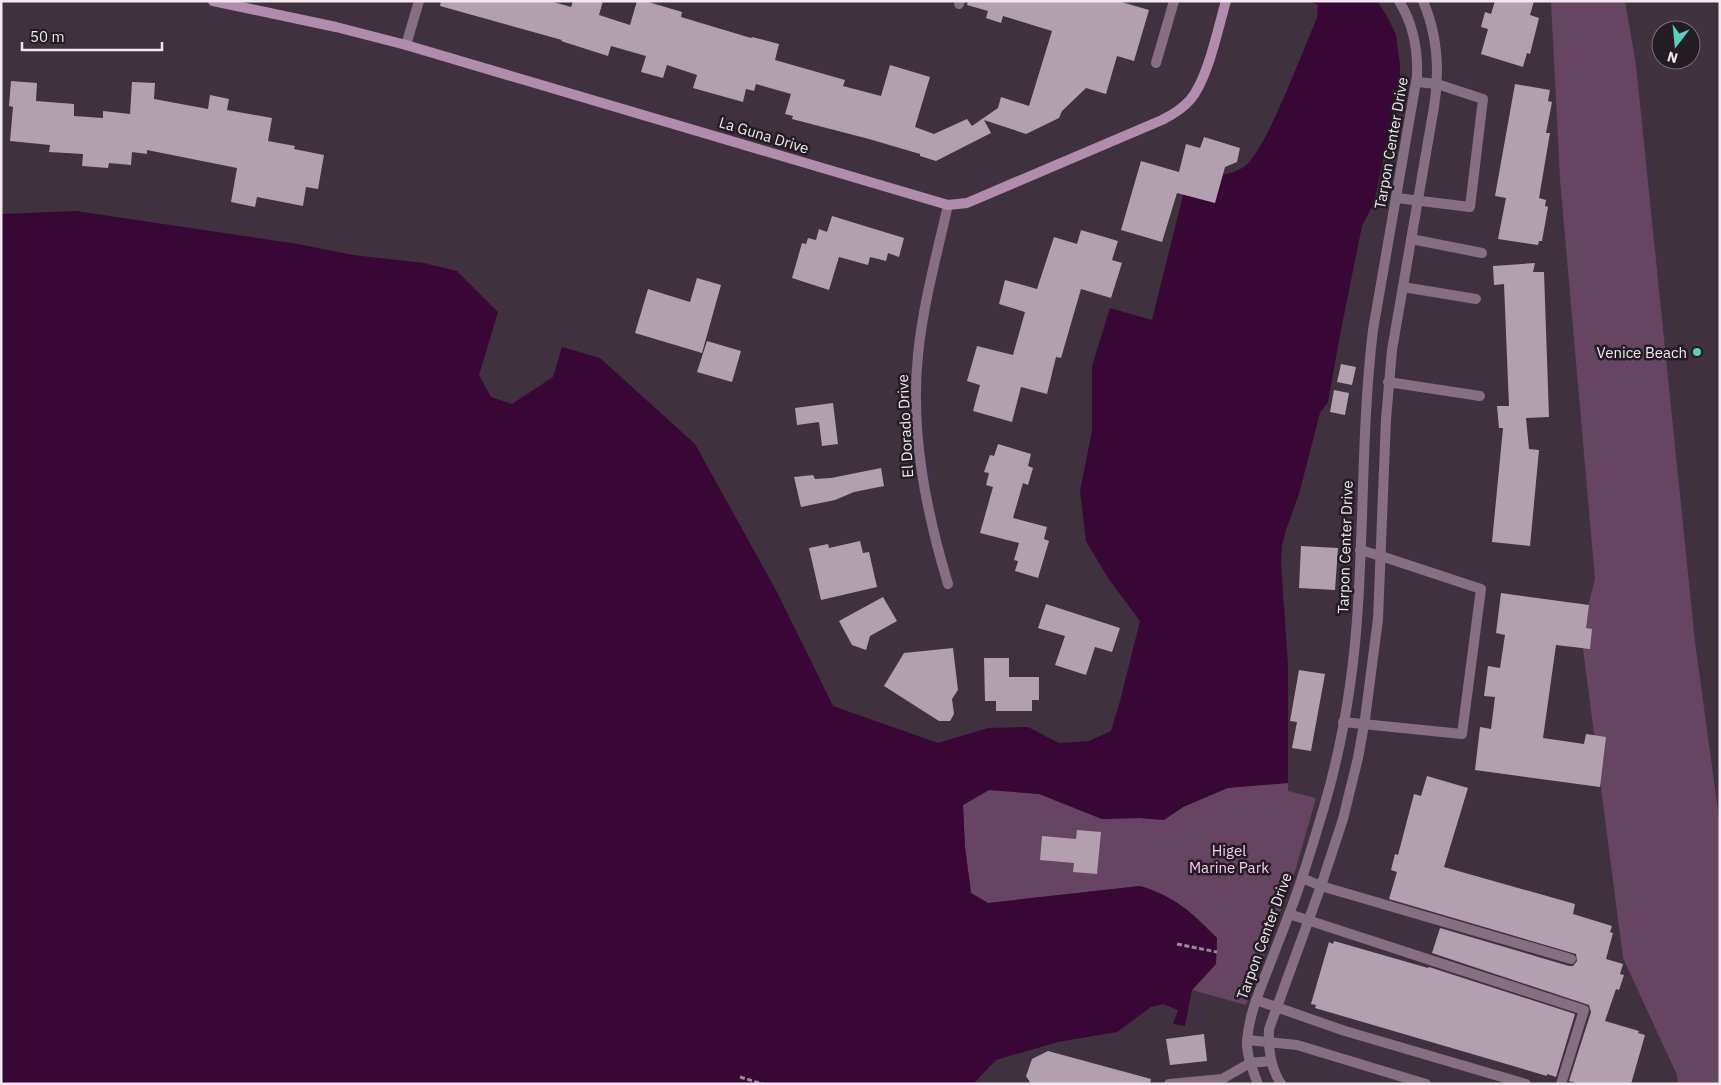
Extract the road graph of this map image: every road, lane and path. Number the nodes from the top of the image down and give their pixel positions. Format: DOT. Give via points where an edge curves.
graph roads {
  1 [pos="212,1"];
  2 [pos="418,1"];
  3 [pos="1174,1"];
  4 [pos="1226,1"];
  5 [pos="1399,1"];
  6 [pos="1422,1"];
  7 [pos="406,45"];
  8 [pos="1156,62"];
  9 [pos="1417,82"];
  10 [pos="1438,84"];
  11 [pos="1397,198"];
  12 [pos="1418,202"];
  13 [pos="948,205"];
  14 [pos="1411,239"];
  15 [pos="1482,253"];
  16 [pos="1402,287"];
  17 [pos="1476,299"];
  18 [pos="1388,382"];
  19 [pos="1480,396"];
  20 [pos="1360,550"];
  21 [pos="1381,556"];
  22 [pos="948,584"];
  23 [pos="1343,722"];
  24 [pos="1364,725"];
  25 [pos="1302,878"];
  26 [pos="1321,886"];
  27 [pos="1289,914"];
  28 [pos="1308,921"];
  29 [pos="1177,944"];
  30 [pos="1217,952"];
  31 [pos="1571,959"];
  32 [pos="1256,1000"];
  33 [pos="1276,1008"];
  34 [pos="1247,1040"];
  35 [pos="1268,1041"];
  36 [pos="1271,1061"];
  37 [pos="1250,1063"];
  38 [pos="740,1076"];
  39 [pos="1222,1082"];
  40 [pos="762,1084"];
  41 [pos="1169,1084"];
  42 [pos="1258,1084"];
  43 [pos="1281,1084"];
  44 [pos="1426,1084"];
  45 [pos="1526,1084"];
  46 [pos="1562,1084"];
  1 -- 7 [label="street, La Guna Drive"];
  2 -- 7 [label="street"];
  3 -- 8 [label="street"];
  4 -- 13 [label="street, La Guna Drive" via="1200,84 1182,108 1162,120 967,203"];
  5 -- 9 [label="street, Tarpon Center Drive" via="1416,48"];
  6 -- 10 [label="street" via="1436,40"];
  7 -- 13 [label="street, La Guna Drive"];
  9 -- 10 [label="street"];
  9 -- 11 [label="street, Tarpon Center Drive"];
  10 -- 12 [label="street"];
  10 -- 12 [label="street" via="1484,99 1470,207"];
  11 -- 12 [label="street"];
  11 -- 20 [label="street, Tarpon Center Drive" via="1370,360"];
  12 -- 14 [label="street"];
  13 -- 22 [label="street, El Dorado Drive" via="921,328 916,375 920,458 926,497"];
  14 -- 15 [label="street"];
  14 -- 16 [label="street"];
  16 -- 17 [label="street"];
  16 -- 18 [label="street"];
  18 -- 19 [label="street"];
  18 -- 21 [label="street"];
  20 -- 21 [label="street"];
  20 -- 23 [label="street, Tarpon Center Drive" via="1356,632"];
  21 -- 24 [label="street" via="1375,652"];
  21 -- 24 [label="street" via="1481,590 1462,734"];
  23 -- 24 [label="street"];
  23 -- 25 [label="street, Tarpon Center Drive" via="1325,805"];
  24 -- 26 [label="street" via="1343,819"];
  25 -- 26 [label="street"];
  25 -- 27 [label="street, Tarpon Center Drive"];
  26 -- 28 [label="street"];
  26 -- 31 [label="street"];
  27 -- 28 [label="street"];
  27 -- 32 [label="street, Tarpon Center Drive"];
  28 -- 33 [label="street"];
  28 -- 46 [label="street" via="1584,1010"];
  29 -- 30 [label="path"];
  32 -- 33 [label="street"];
  32 -- 34 [label="street, Tarpon Center Drive"];
  33 -- 35 [label="street"];
  33 -- 45 [label="street"];
  34 -- 35 [label="street"];
  34 -- 37 [label="street, Tarpon Center Drive"];
  35 -- 36 [label="street"];
  35 -- 44 [label="street" via="1297,1045"];
  36 -- 37 [label="street"];
  36 -- 43 [label="street"];
  37 -- 39 [label="street"];
  37 -- 42 [label="street, Tarpon Center Drive"];
  38 -- 40 [label="path"];
  39 -- 41 [label="street"];
}
